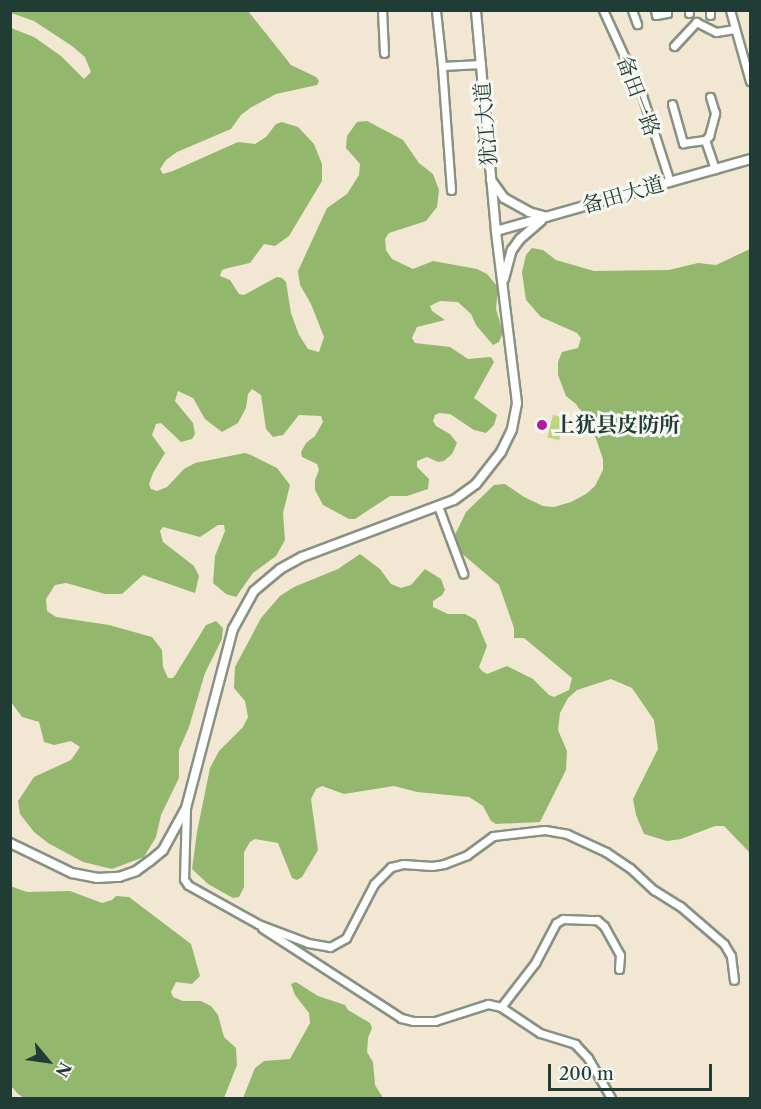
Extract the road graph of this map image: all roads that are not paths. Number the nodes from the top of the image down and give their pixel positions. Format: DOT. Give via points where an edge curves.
graph roads {
  1 [pos="382,10"];
  2 [pos="603,10"];
  3 [pos="632,10"];
  4 [pos="655,10"];
  5 [pos="667,10"];
  6 [pos="730,10"];
  7 [pos="436,11"];
  8 [pos="476,12"];
  9 [pos="637,24"];
  10 [pos="735,29"];
  11 [pos="674,46"];
  12 [pos="384,53"];
  13 [pos="481,64"];
  14 [pos="442,66"];
  15 [pos="750,81"];
  16 [pos="710,97"];
  17 [pos="672,104"];
  18 [pos="705,140"];
  19 [pos="750,159"];
  20 [pos="715,169"];
  21 [pos="491,180"];
  22 [pos="670,182"];
  23 [pos="451,190"];
  24 [pos="546,217"];
  25 [pos="496,231"];
  26 [pos="502,286"];
  27 [pos="438,506"];
  28 [pos="463,573"];
  29 [pos="186,808"];
  30 [pos="10,843"];
  31 [pos="258,924"];
  32 [pos="619,969"];
  33 [pos="734,980"];
  34 [pos="501,1007"];
  35 [pos="611,1098"];
  1 -- 12 [label="street"];
  2 -- 22 [label="street, 备田一路" via="642,95"];
  3 -- 9 [label="street"];
  4 -- 5 [label="street" via="656,15"];
  6 -- 10 [label="street"];
  7 -- 14 [label="street"];
  8 -- 13 [label="main road, 犹江大道"];
  10 -- 11 [label="street" via="716,32 696,22"];
  10 -- 15 [label="street"];
  13 -- 14 [label="street"];
  13 -- 21 [label="main road, 犹江大道"];
  14 -- 23 [label="street"];
  16 -- 18 [label="street" via="715,113"];
  17 -- 18 [label="street" via="682,143"];
  18 -- 20 [label="street"];
  19 -- 20 [label="main road, 备田大道"];
  20 -- 22 [label="main road, 备田大道"];
  21 -- 24 [label="main road" via="510,202"];
  21 -- 25 [label="main road, 犹江大道"];
  22 -- 24 [label="main road, 备田大道"];
  24 -- 25 [label="main road, 备田大道"];
  24 -- 26 [label="main road" via="512,250"];
  25 -- 26 [label="main road, 犹江大道"];
  26 -- 27 [label="main road, 犹江大道" via="516,403 512,429 483,478 454,500"];
  27 -- 28 [label="street"];
  27 -- 29 [label="main road, 犹江大道" via="302,558 280,569 254,591 233,629"];
  29 -- 30 [label="main road, 犹江大道" via="164,850 136,871 119,877 72,873"];
  29 -- 31 [label="street" via="184,879 197,891"];
  31 -- 33 [label="street" via="330,947 346,938 366,895 391,867 444,864 467,855 501,833 556,831 621,861 654,890 693,916 728,950"];
  31 -- 34 [label="street" via="401,1018 435,1021 488,1004"];
  32 -- 34 [label="street" via="620,955 604,926 586,919 563,919 556,923 535,963"];
  34 -- 35 [label="street" via="540,1034 575,1044 588,1058"];
}
